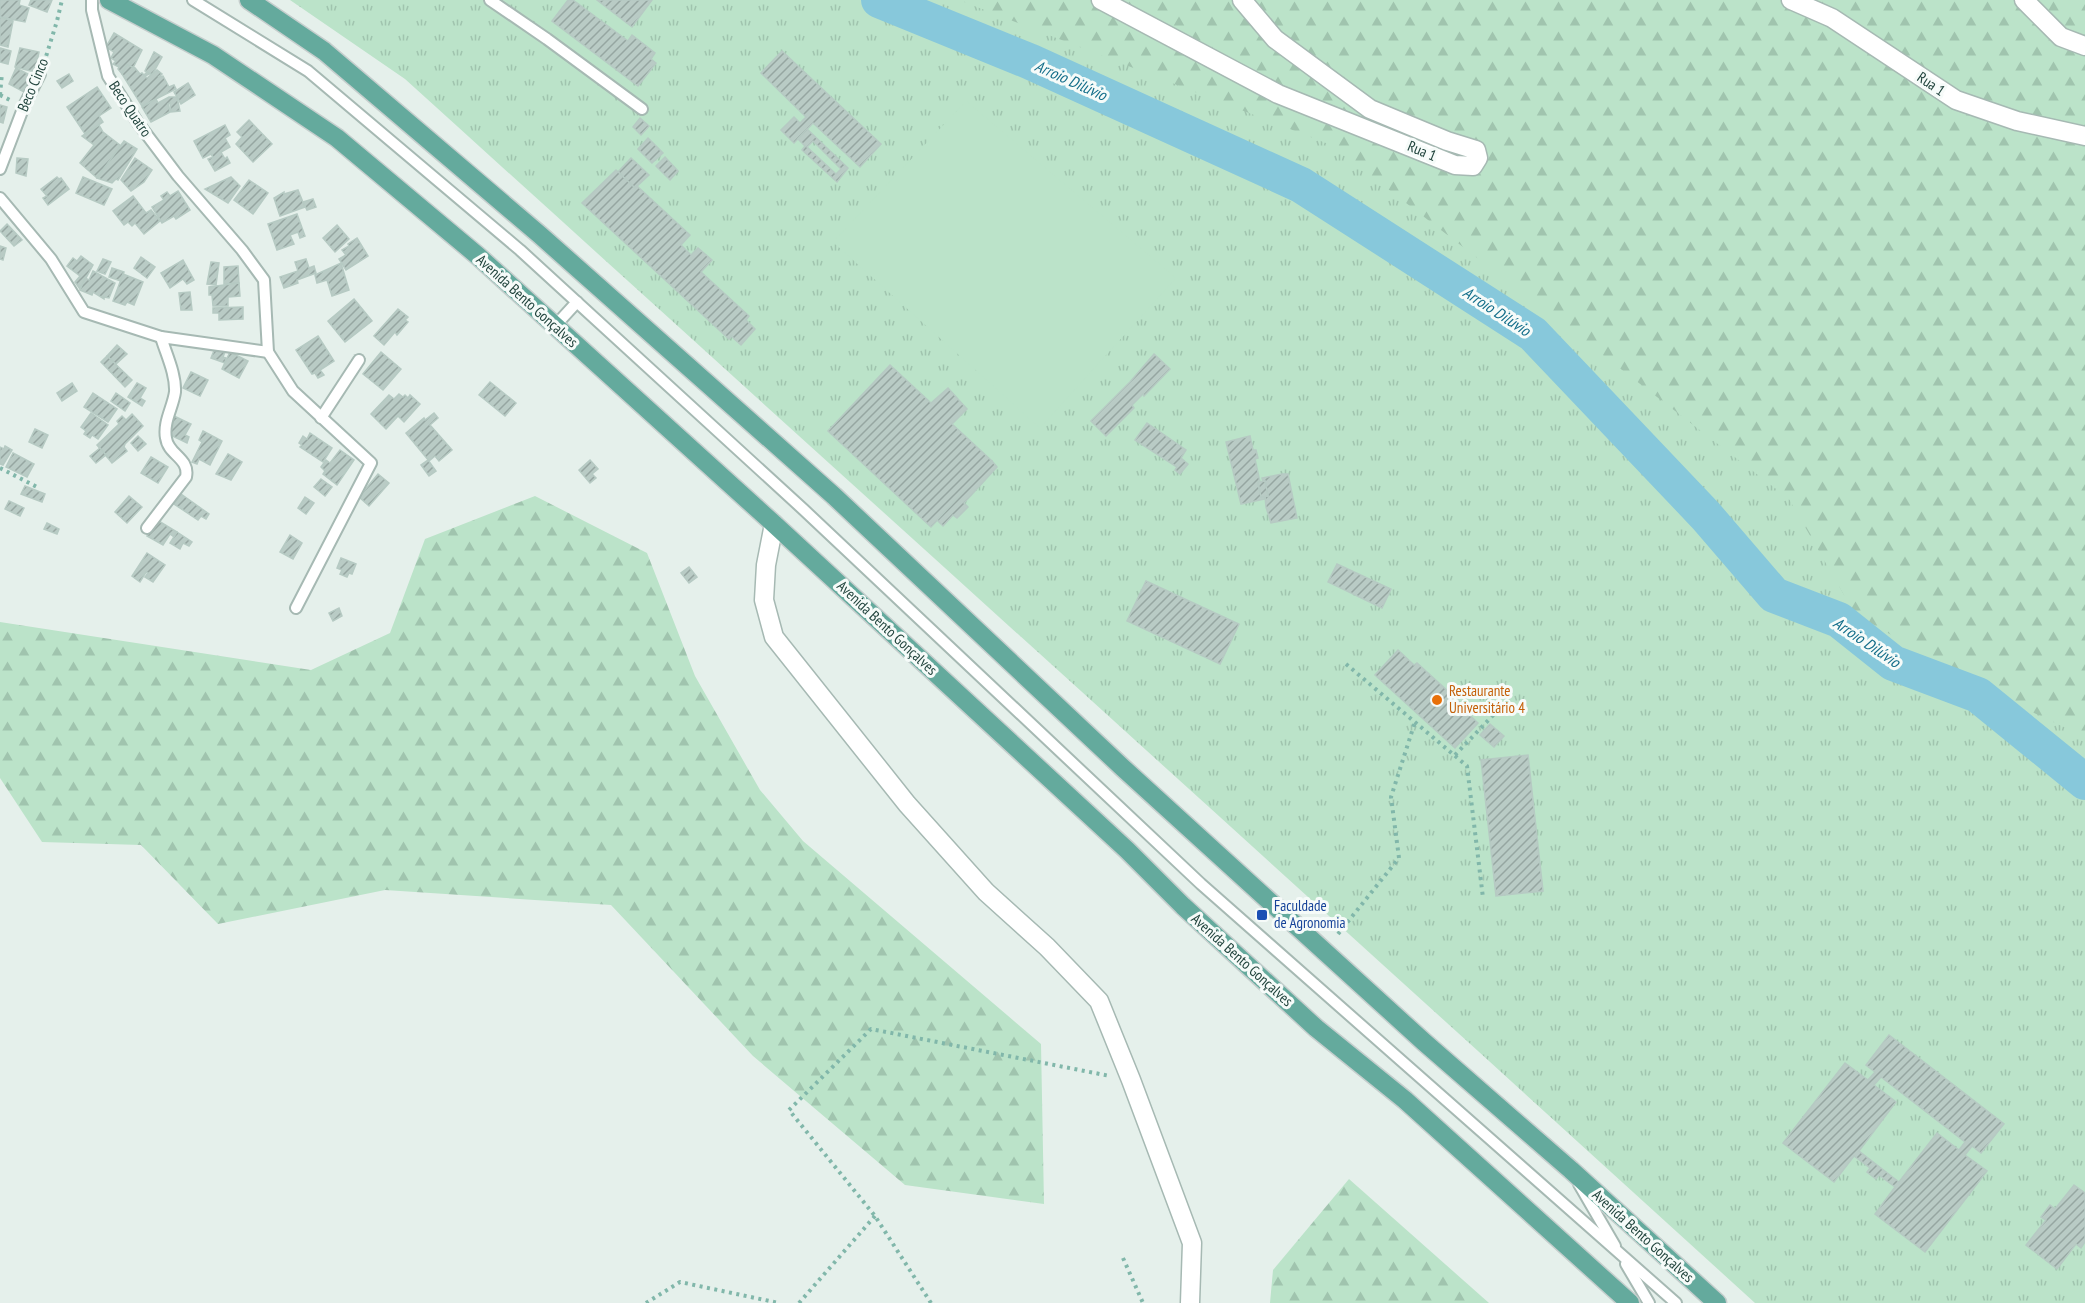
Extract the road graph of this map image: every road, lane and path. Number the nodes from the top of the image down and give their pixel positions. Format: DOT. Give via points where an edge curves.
graph roads {
  1 [pos="62,0"];
  2 [pos="92,0"];
  3 [pos="109,0"];
  4 [pos="193,0"];
  5 [pos="249,0"];
  6 [pos="490,0"];
  7 [pos="1101,0"];
  8 [pos="1242,0"];
  9 [pos="1791,0"];
  10 [pos="2024,0"];
  11 [pos="2085,46"];
  12 [pos="2,73"];
  13 [pos="40,74"];
  14 [pos="0,95"];
  15 [pos="642,109"];
  16 [pos="2085,136"];
  17 [pos="0,169"];
  18 [pos="0,198"];
  19 [pos="577,302"];
  20 [pos="555,326"];
  21 [pos="161,337"];
  22 [pos="268,352"];
  23 [pos="359,360"];
  24 [pos="321,418"];
  25 [pos="0,468"];
  26 [pos="38,487"];
  27 [pos="774,524"];
  28 [pos="147,528"];
  29 [pos="296,608"];
  30 [pos="1346,664"];
  31 [pos="1500,708"];
  32 [pos="1414,722"];
  33 [pos="1455,755"];
  34 [pos="1484,898"];
  35 [pos="1338,934"];
  36 [pos="1131,1080"];
  37 [pos="1571,1170"];
  38 [pos="875,1216"];
  39 [pos="1621,1255"];
  40 [pos="1124,1258"];
  41 [pos="646,1303"];
  42 [pos="779,1303"];
  43 [pos="799,1303"];
  44 [pos="931,1303"];
  45 [pos="1143,1303"];
  46 [pos="1190,1303"];
  47 [pos="1630,1303"];
  48 [pos="1649,1303"];
  49 [pos="1676,1303"];
  50 [pos="1717,1303"];
  1 -- 13 [label="path, Beco Cinco"];
  2 -- 22 [label="lane, Beco Quatro" via="108,76 178,176 264,280"];
  3 -- 20 [label="main road, Avenida Bento Gonçalves" via="213,55 338,138"];
  4 -- 19 [label="lane" via="308,71"];
  5 -- 37 [label="main road, Avenida Bento Gonçalves" via="342,66 826,488 1123,768"];
  6 -- 15 [label="lane"];
  7 -- 8 [label="street, Rua 1" via="1278,94 1455,165 1473,166 1478,158 1476,150 1370,109 1275,39"];
  9 -- 16 [label="street, Rua 1" via="1832,18 1956,100 2017,121"];
  10 -- 11 [label="street" via="2061,37"];
  12 -- 14 [label="path"];
  13 -- 17 [label="lane, Beco Cinco"];
  18 -- 21 [label="lane" via="51,259 84,312"];
  19 -- 20 [label="lane"];
  19 -- 39 [label="lane" via="813,518 1201,884"];
  20 -- 27 [label="main road, Avenida Bento Gonçalves"];
  21 -- 22 [label="lane"];
  21 -- 28 [label="lane" via="175,391 167,422 167,445 187,471"];
  22 -- 24 [label="lane" via="293,392"];
  23 -- 24 [label="lane"];
  24 -- 29 [label="lane" via="371,464"];
  25 -- 26 [label="path"];
  27 -- 36 [label="street" via="764,600 774,637 907,804 986,892 1099,1001"];
  27 -- 47 [label="main road, Avenida Bento Gonçalves" via="1316,1028 1405,1100"];
  30 -- 32 [label="path"];
  31 -- 33 [label="path"];
  32 -- 33 [label="path"];
  32 -- 35 [label="path" via="1391,797 1399,858"];
  33 -- 34 [label="path" via="1467,766"];
  36 -- 38 [label="path" via="871,1029 789,1110"];
  36 -- 46 [label="street" via="1192,1243"];
  37 -- 39 [label="lane"];
  37 -- 50 [label="main road, Avenida Bento Gonçalves"];
  38 -- 43 [label="path"];
  38 -- 44 [label="path"];
  39 -- 48 [label="lane"];
  39 -- 49 [label="lane"];
  40 -- 45 [label="path"];
  41 -- 42 [label="path" via="680,1282"];
}
